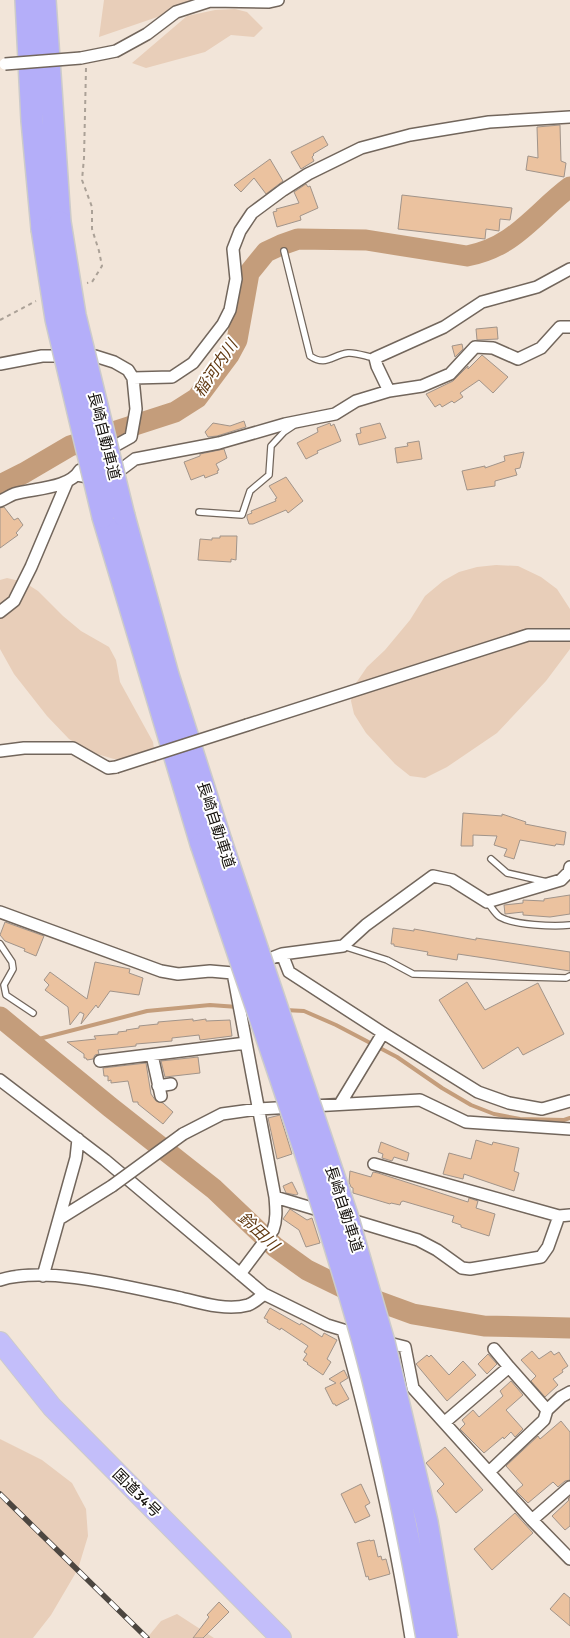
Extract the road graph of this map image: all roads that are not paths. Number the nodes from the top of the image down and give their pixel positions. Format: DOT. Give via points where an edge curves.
graph roads {
  1 [pos="26,0"];
  2 [pos="45,0"];
  3 [pos="278,0"];
  4 [pos="3,65"];
  5 [pos="570,117"];
  6 [pos="51,226"];
  7 [pos="284,251"];
  8 [pos="570,270"];
  9 [pos="570,327"];
  10 [pos="375,358"];
  11 [pos="0,364"];
  12 [pos="133,378"];
  13 [pos="389,391"];
  14 [pos="301,420"];
  15 [pos="77,475"];
  16 [pos="67,482"];
  17 [pos="0,501"];
  18 [pos="199,512"];
  19 [pos="0,612"];
  20 [pos="570,635"];
  21 [pos="0,752"];
  22 [pos="211,842"];
  23 [pos="491,859"];
  24 [pos="570,867"];
  25 [pos="551,883"];
  26 [pos="487,902"];
  27 [pos="0,912"];
  28 [pos="570,925"];
  29 [pos="0,944"];
  30 [pos="342,946"];
  31 [pos="282,954"];
  32 [pos="233,973"];
  33 [pos="570,976"];
  34 [pos="33,1013"];
  35 [pos="381,1036"];
  36 [pos="246,1043"];
  37 [pos="152,1055"];
  38 [pos="100,1061"];
  39 [pos="0,1080"];
  40 [pos="171,1084"];
  41 [pos="570,1100"];
  42 [pos="340,1104"];
  43 [pos="258,1109"];
  44 [pos="570,1129"];
  45 [pos="78,1140"];
  46 [pos="374,1164"];
  47 [pos="275,1197"];
  48 [pos="564,1215"];
  49 [pos="59,1219"];
  50 [pos="244,1270"];
  51 [pos="43,1276"];
  52 [pos="0,1280"];
  53 [pos="264,1294"];
  54 [pos="343,1330"];
  55 [pos="0,1342"];
  56 [pos="494,1349"];
  57 [pos="509,1367"];
  58 [pos="570,1392"];
  59 [pos="547,1410"];
  60 [pos="445,1422"];
  61 [pos="489,1472"];
  62 [pos="570,1486"];
  63 [pos="532,1520"];
  64 [pos="570,1559"];
  65 [pos="281,1638"];
  66 [pos="411,1638"];
  67 [pos="427,1638"];
  68 [pos="448,1638"];
  1 -- 6 [label="highway, 長崎自動車道" via="32,121"];
  2 -- 6 [label="highway, 長崎自動車道"];
  3 -- 4 [label="street, bridge" via="210,1 176,12 147,34 116,51 81,58"];
  5 -- 12 [label="street" via="489,122 410,135 361,148 308,174 252,213 240,231 233,249 236,279 230,310 193,362 172,377"];
  6 -- 22 [label="highway, 長崎自動車道, bridge" via="75,315 113,516 168,675"];
  7 -- 10 [label="lane" via="310,356 318,361 348,353"];
  8 -- 10 [label="street" via="537,287 482,302 444,327"];
  9 -- 13 [label="street" via="560,327 541,348 518,359 493,348 476,347 450,374 422,386"];
  10 -- 13 [label="street"];
  11 -- 12 [label="street" via="42,356 95,356 128,370"];
  12 -- 15 [label="street" via="136,409 131,437 84,462"];
  13 -- 14 [label="street" via="356,400 335,414"];
  14 -- 15 [label="street" via="219,443 135,459 123,468 88,478"];
  14 -- 18 [label="lane" via="271,446 269,475 250,491 242,515"];
  15 -- 16 [label="street"];
  16 -- 17 [label="street" via="13,494"];
  16 -- 19 [label="street" via="14,602"];
  20 -- 21 [label="street, bridge" via="528,635 116,767 108,768 72,748 24,748"];
  22 -- 67 [label="highway, 長崎自動車道, bridge" via="362,1339 407,1526"];
  22 -- 68 [label="highway, 長崎自動車道, bridge" via="347,1215 384,1342 428,1522"];
  23 -- 25 [label="lane" via="507,873"];
  24 -- 25 [label="street" via="561,880"];
  25 -- 26 [label="street"];
  26 -- 28 [label="lane" via="499,917 556,927"];
  26 -- 30 [label="street" via="452,880 433,876 366,924"];
  27 -- 32 [label="street" via="161,971 178,974"];
  29 -- 34 [label="lane" via="14,969 4,984 6,995"];
  30 -- 31 [label="street"];
  30 -- 33 [label="lane" via="387,960 413,974"];
  31 -- 32 [label="street"];
  31 -- 35 [label="street" via="289,972"];
  32 -- 36 [label="street"];
  35 -- 41 [label="street" via="478,1092 509,1103 542,1109"];
  35 -- 42 [label="street"];
  36 -- 37 [label="street"];
  36 -- 43 [label="street"];
  37 -- 38 [label="street"];
  37 -- 40 [label="street" via="159,1091"];
  39 -- 45 [label="street"];
  42 -- 43 [label="street"];
  42 -- 44 [label="street" via="420,1100 466,1122"];
  43 -- 47 [label="street"];
  43 -- 49 [label="street, bridge" via="222,1114 183,1134 112,1186"];
  45 -- 49 [label="street"];
  45 -- 50 [label="street"];
  46 -- 48 [label="street"];
  47 -- 48 [label="street" via="418,1240 462,1268 470,1269 541,1257"];
  47 -- 50 [label="street" via="276,1222 273,1230"];
  49 -- 51 [label="street"];
  50 -- 53 [label="street"];
  51 -- 52 [label="street" via="13,1276"];
  51 -- 53 [label="street" via="130,1287 228,1307 249,1305"];
  53 -- 54 [label="street" via="327,1326"];
  54 -- 60 [label="street" via="405,1347 413,1388"];
  54 -- 66 [label="street" via="371,1431"];
  55 -- 65 [label="highway, 国道34号" via="52,1407"];
  56 -- 57 [label="street"];
  57 -- 59 [label="street"];
  57 -- 60 [label="street"];
  58 -- 59 [label="street"];
  59 -- 61 [label="street" via="544,1420"];
  60 -- 61 [label="street"];
  61 -- 63 [label="street"];
  62 -- 63 [label="street"];
  63 -- 64 [label="street"];
}
